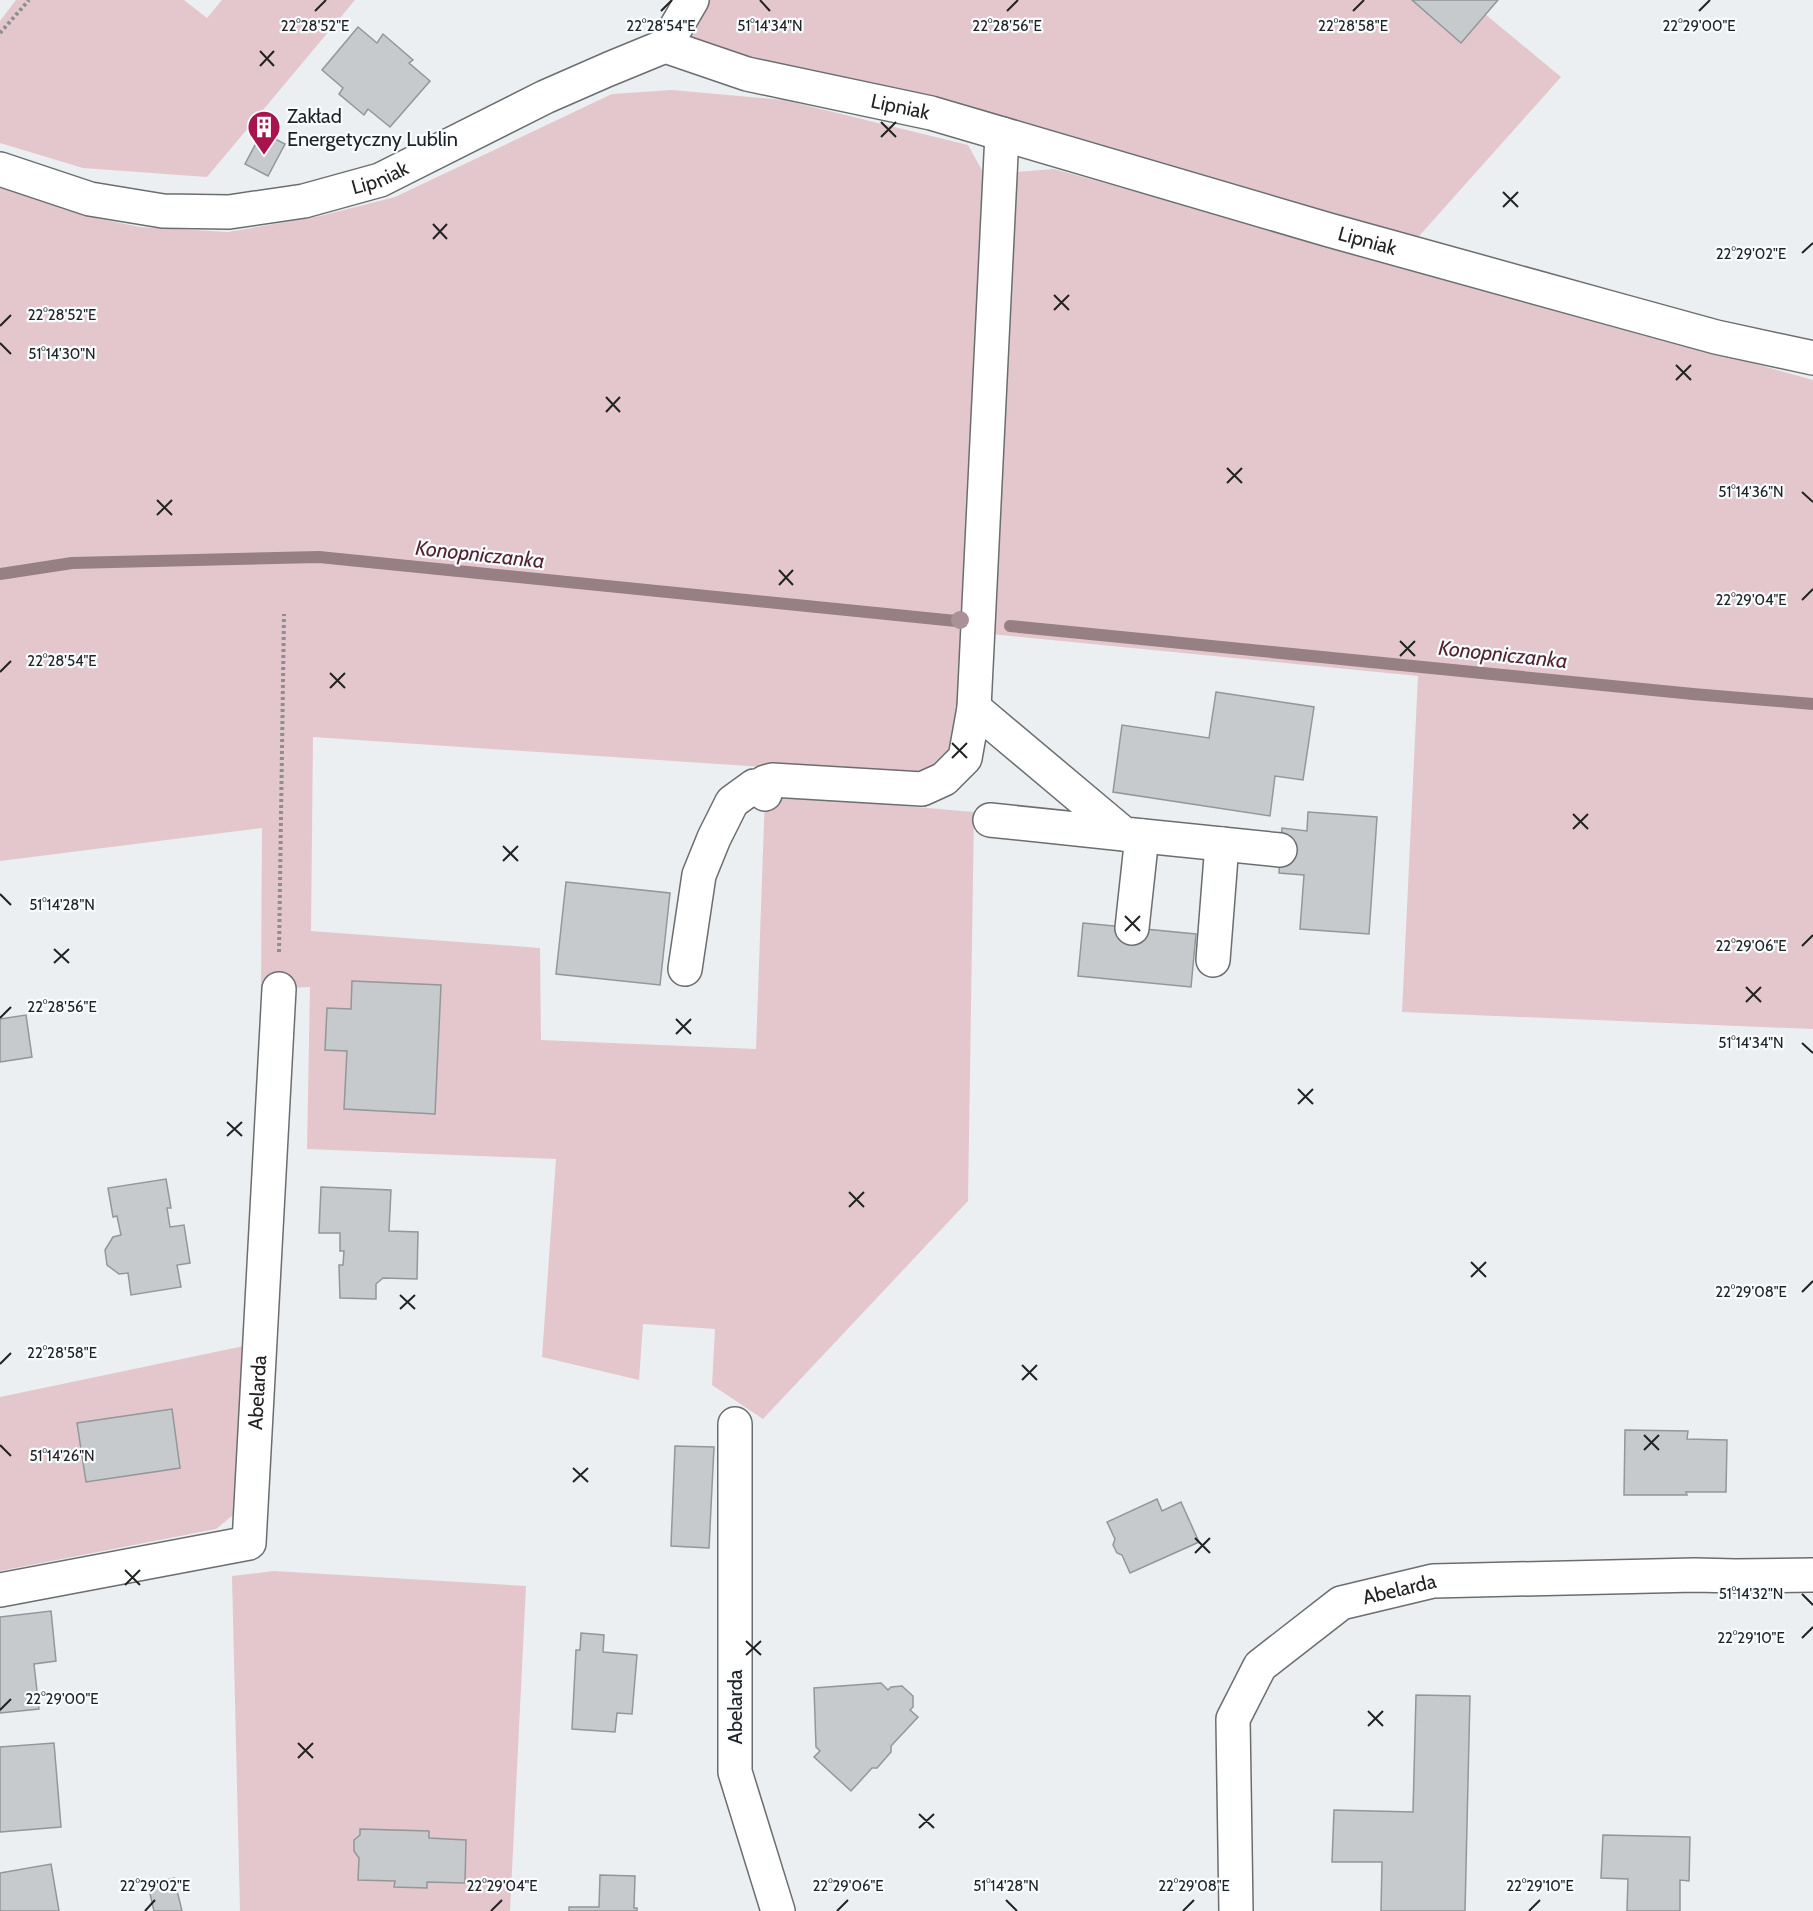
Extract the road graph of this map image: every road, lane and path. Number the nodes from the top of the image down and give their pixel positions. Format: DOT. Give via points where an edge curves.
graph roads {
  1 [pos="29,0"];
  2 [pos="692,0"];
  3 [pos="0,33"];
  4 [pos="665,46"];
  5 [pos="1002,134"];
  6 [pos="0,169"];
  7 [pos="1813,358"];
  8 [pos="284,614"];
  9 [pos="974,708"];
  10 [pos="990,820"];
  11 [pos="1133,835"];
  12 [pos="1222,844"];
  13 [pos="1280,850"];
  14 [pos="1132,928"];
  15 [pos="1213,960"];
  16 [pos="685,969"];
  17 [pos="279,989"];
  18 [pos="735,1424"];
  19 [pos="1813,1575"];
  20 [pos="0,1590"];
  21 [pos="778,1911"];
  22 [pos="1236,1911"];
  1 -- 3 [label="path"];
  2 -- 4 [label="street"];
  4 -- 5 [label="street, Lipniak" via="747,75 931,113"];
  4 -- 6 [label="street, Lipniak" via="545,97 380,180 304,201 229,212 163,211 90,199"];
  5 -- 7 [label="street, Lipniak" via="1607,307"];
  5 -- 9 [label="street"];
  8 -- 17 [label="path"];
  9 -- 11 [label="street"];
  9 -- 16 [label="street" via="965,758 944,779 922,789 772,780 765,782 765,794 754,786 732,802 699,875"];
  10 -- 11 [label="street"];
  11 -- 12 [label="street"];
  11 -- 14 [label="street"];
  12 -- 13 [label="street"];
  12 -- 15 [label="street"];
  17 -- 20 [label="street, Abelarda" via="249,1543"];
  18 -- 21 [label="street, Abelarda" via="735,1772"];
  19 -- 22 [label="street, Abelarda" via="1433,1581 1341,1603 1260,1666 1233,1719"];
}
